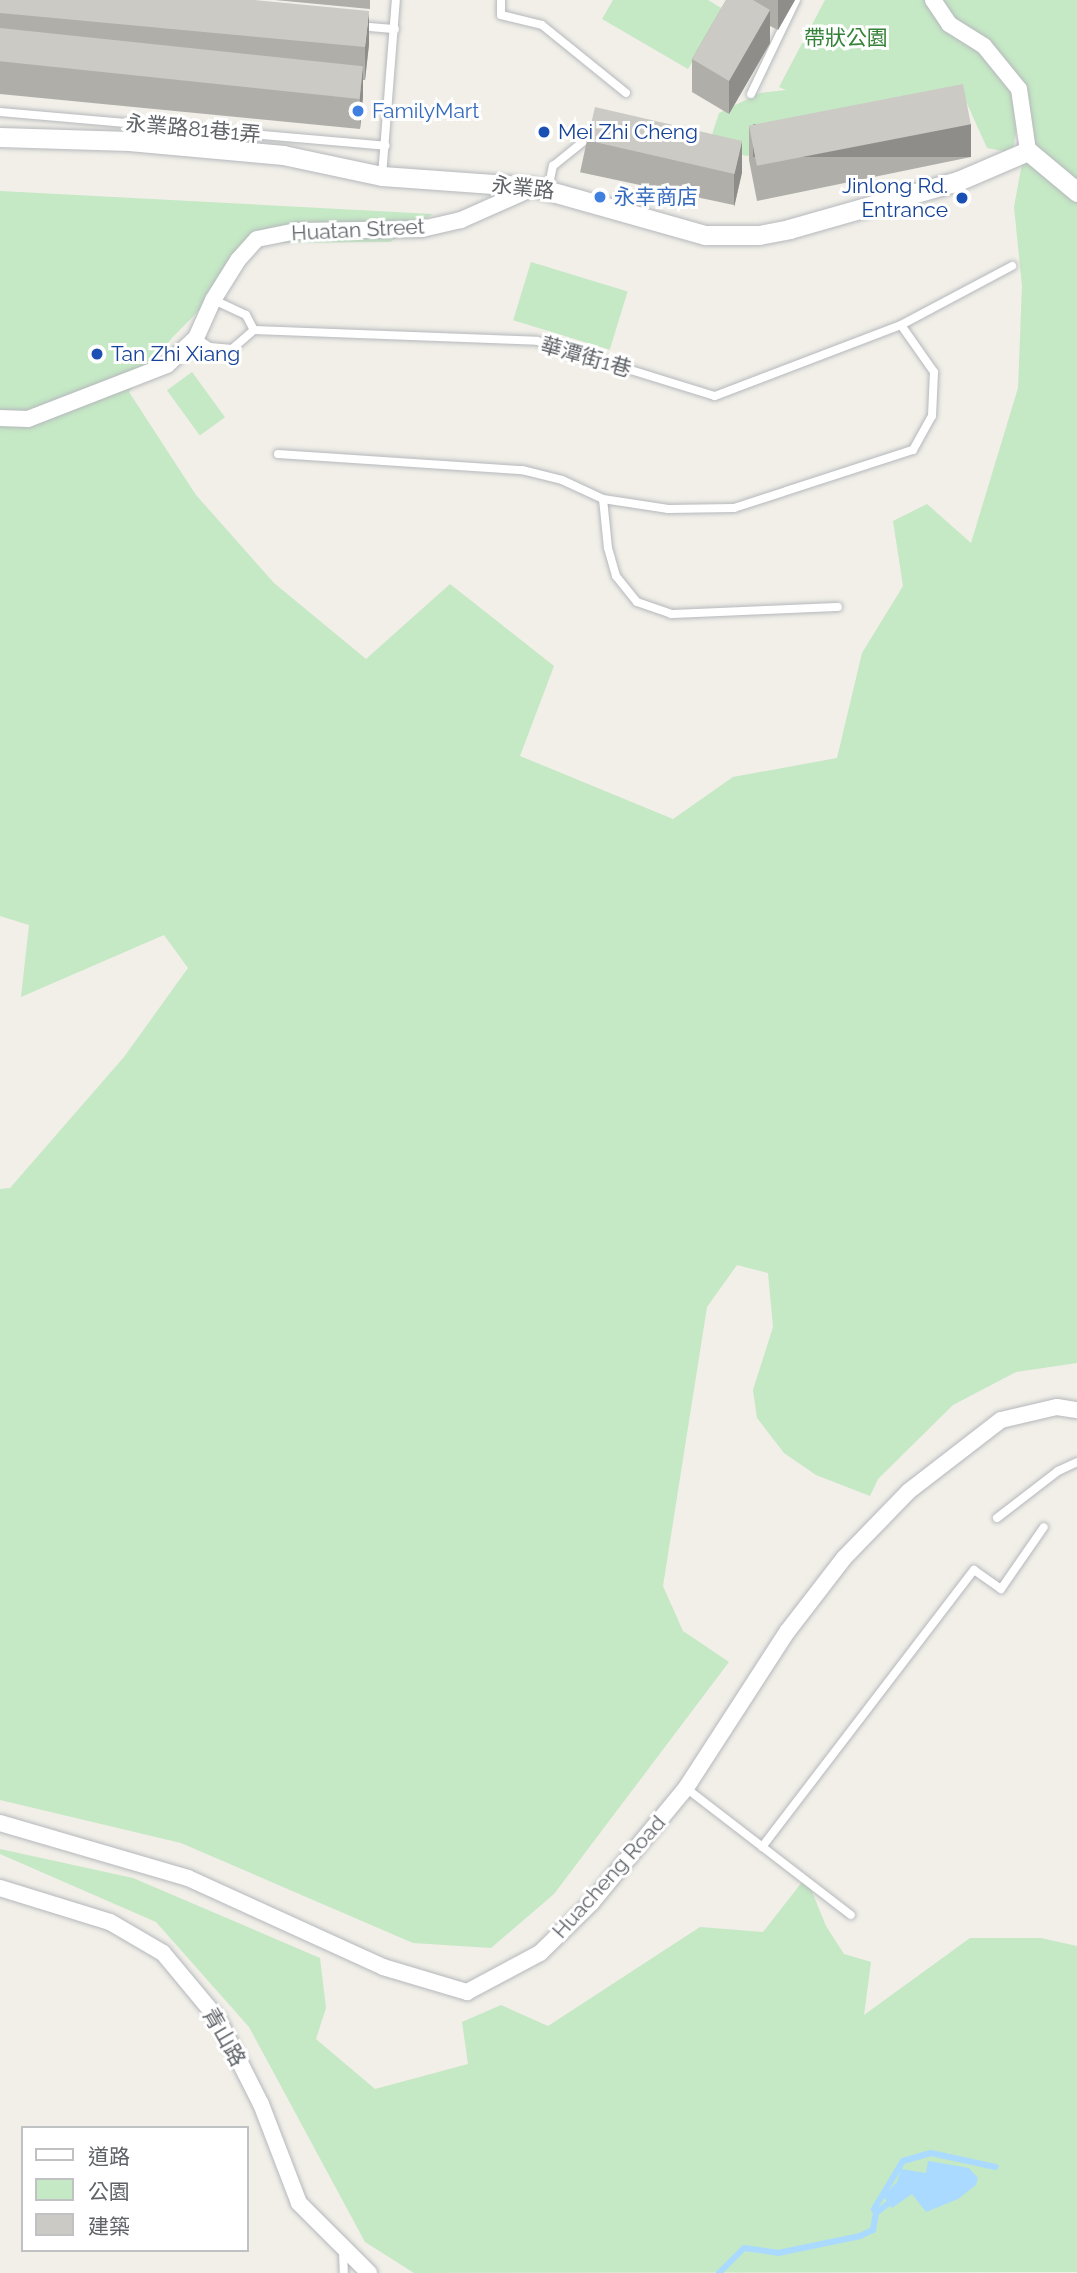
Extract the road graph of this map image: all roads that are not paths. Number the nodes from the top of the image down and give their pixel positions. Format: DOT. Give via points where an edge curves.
graph roads {
  1 [pos="396,0"];
  2 [pos="501,0"];
  3 [pos="796,0"];
  4 [pos="933,0"];
  5 [pos="354,26"];
  6 [pos="395,29"];
  7 [pos="626,93"];
  8 [pos="751,94"];
  9 [pos="0,112"];
  10 [pos="602,127"];
  11 [pos="0,137"];
  12 [pos="387,146"];
  13 [pos="1028,151"];
  14 [pos="382,176"];
  15 [pos="542,188"];
  16 [pos="1077,191"];
  17 [pos="1012,265"];
  18 [pos="213,300"];
  19 [pos="901,325"];
  20 [pos="254,330"];
  21 [pos="196,338"];
  22 [pos="0,418"];
  23 [pos="278,454"];
  24 [pos="603,499"];
  25 [pos="838,607"];
  26 [pos="1077,1410"];
  27 [pos="1077,1462"];
  28 [pos="997,1518"];
  29 [pos="1044,1527"];
  30 [pos="686,1788"];
  31 [pos="0,1823"];
  32 [pos="762,1847"];
  33 [pos="0,1888"];
  34 [pos="851,1915"];
  35 [pos="343,2250"];
  36 [pos="344,2273"];
  37 [pos="369,2273"];
  1 -- 6 [label="lane"];
  2 -- 7 [label="lane" via="502,15 542,25"];
  3 -- 8 [label="lane"];
  4 -- 13 [label="street" via="949,24 984,46 1019,89"];
  5 -- 6 [label="lane"];
  6 -- 12 [label="lane"];
  9 -- 12 [label="lane, 永業路81巷1弄"];
  10 -- 15 [label="lane" via="553,166"];
  11 -- 14 [label="street, 永業路" via="129,141 283,155"];
  12 -- 14 [label="lane"];
  13 -- 15 [label="street, 永業路" via="958,181 760,235 705,235 673,229"];
  13 -- 16 [label="street"];
  14 -- 15 [label="street, 永業路"];
  15 -- 18 [label="street, Huatan Street" via="461,220 422,229 297,231 257,239"];
  17 -- 19 [label="lane, 華潭街1巷"];
  18 -- 20 [label="lane" via="239,310"];
  18 -- 21 [label="street, Huatan Street"];
  19 -- 20 [label="lane, 華潭街1巷" via="715,396 537,341"];
  19 -- 24 [label="lane" via="934,372 932,416 913,450 734,508 668,509"];
  20 -- 21 [label="lane" via="232,349 210,347"];
  21 -- 22 [label="street, Huatan Street" via="167,365 29,419"];
  23 -- 24 [label="lane" via="522,470 562,480"];
  24 -- 25 [label="lane" via="616,576 638,601 671,614"];
  26 -- 30 [label="street, Huacheng Road" via="1057,1407 1002,1420 909,1492 844,1558 787,1632"];
  27 -- 28 [label="lane" via="1058,1471"];
  29 -- 32 [label="lane" via="1001,1589 974,1570"];
  30 -- 31 [label="street, Huacheng Road" via="592,1902 540,1953 467,1992 383,1967 188,1878"];
  30 -- 32 [label="lane"];
  32 -- 34 [label="lane"];
  33 -- 35 [label="street, 青山路" via="110,1922 163,1953 218,2019 261,2104 299,2203"];
  35 -- 36 [label="lane"];
  35 -- 37 [label="street, 青山路"];
}
